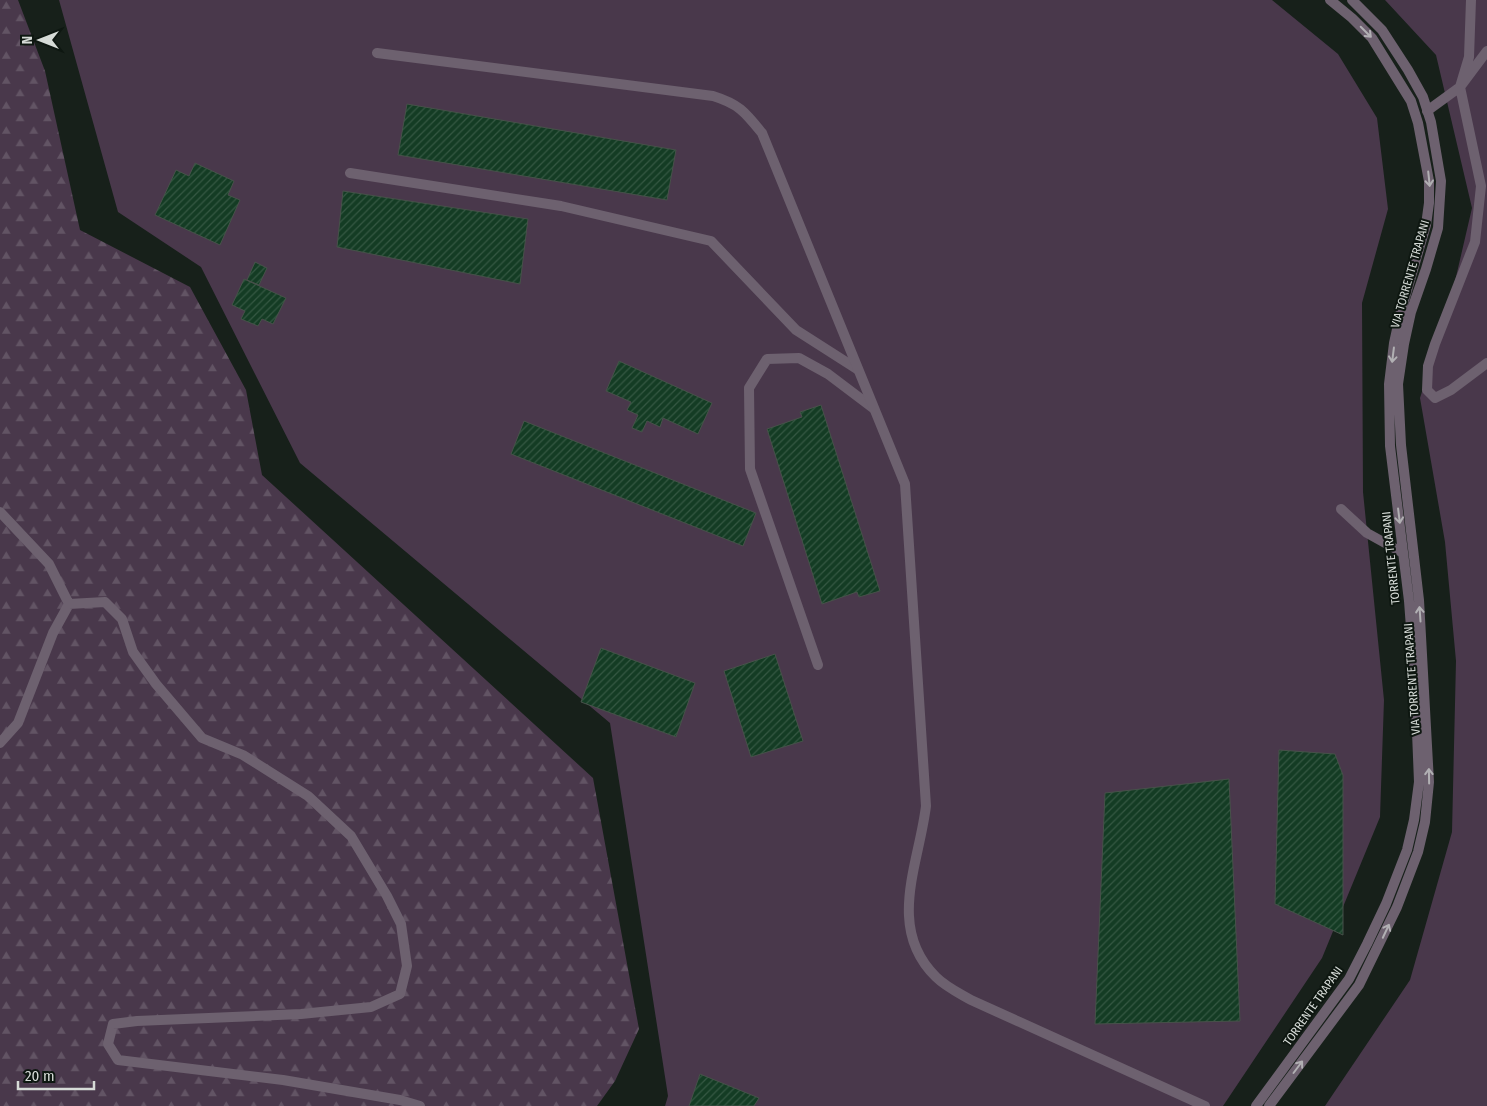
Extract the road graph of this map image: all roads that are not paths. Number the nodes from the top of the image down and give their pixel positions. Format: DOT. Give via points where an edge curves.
graph roads {
  1 [pos="1330,0"];
  2 [pos="1352,0"];
  3 [pos="1470,0"];
  4 [pos="1487,51"];
  5 [pos="377,53"];
  6 [pos="1460,87"];
  7 [pos="1427,110"];
  8 [pos="350,173"];
  9 [pos="1487,363"];
  10 [pos="857,369"];
  11 [pos="873,408"];
  12 [pos="1341,509"];
  13 [pos="0,512"];
  14 [pos="1403,553"];
  15 [pos="69,604"];
  16 [pos="818,665"];
  17 [pos="0,743"];
  18 [pos="420,1106"];
  19 [pos="1205,1106"];
  20 [pos="1256,1106"];
  21 [pos="1269,1106"];
  1 -- 14 [label="street, TORRENTE TRAPANI, one-way" via="1372,38 1411,101 1430,181 1426,225 1401,311 1389,384 1390,446"];
  2 -- 7 [label="street, VIA TORRENTE TRAPANI" via="1391,43 1423,97"];
  3 -- 6 [label="street" via="1469,57"];
  4 -- 6 [label="street"];
  5 -- 10 [label="street" via="703,95 731,102 762,133"];
  6 -- 7 [label="street"];
  6 -- 9 [label="street" via="1481,186 1475,242 1435,344 1428,366 1427,390 1434,398 1451,390"];
  21 -- 7 [label="street, VIA TORRENTE TRAPANI, one-way" via="1359,985 1397,907 1418,852 1425,822 1430,782 1425,680 1400,445 1398,384 1411,312 1438,228 1441,203 1441,181"];
  8 -- 10 [label="street" via="561,206 711,241 796,330"];
  10 -- 11 [label="street"];
  11 -- 16 [label="street" via="828,374 799,358 767,359 748,388 750,469"];
  11 -- 19 [label="street" via="905,484 926,806 912,871 908,912 910,929 920,956 937,978 972,1000"];
  12 -- 14 [label="street" via="1367,533"];
  13 -- 15 [label="street" via="49,564"];
  14 -- 20 [label="street, TORRENTE TRAPANI" via="1415,682 1419,782 1407,850 1386,904 1349,979"];
  15 -- 17 [label="street" via="53,633 18,723"];
  15 -- 18 [label="street" via="105,602 122,619 133,652 202,738 243,756 308,796 351,836 400,924 407,966 400,994 371,1006 301,1014 112,1024 108,1044 118,1060 283,1080"];
}
